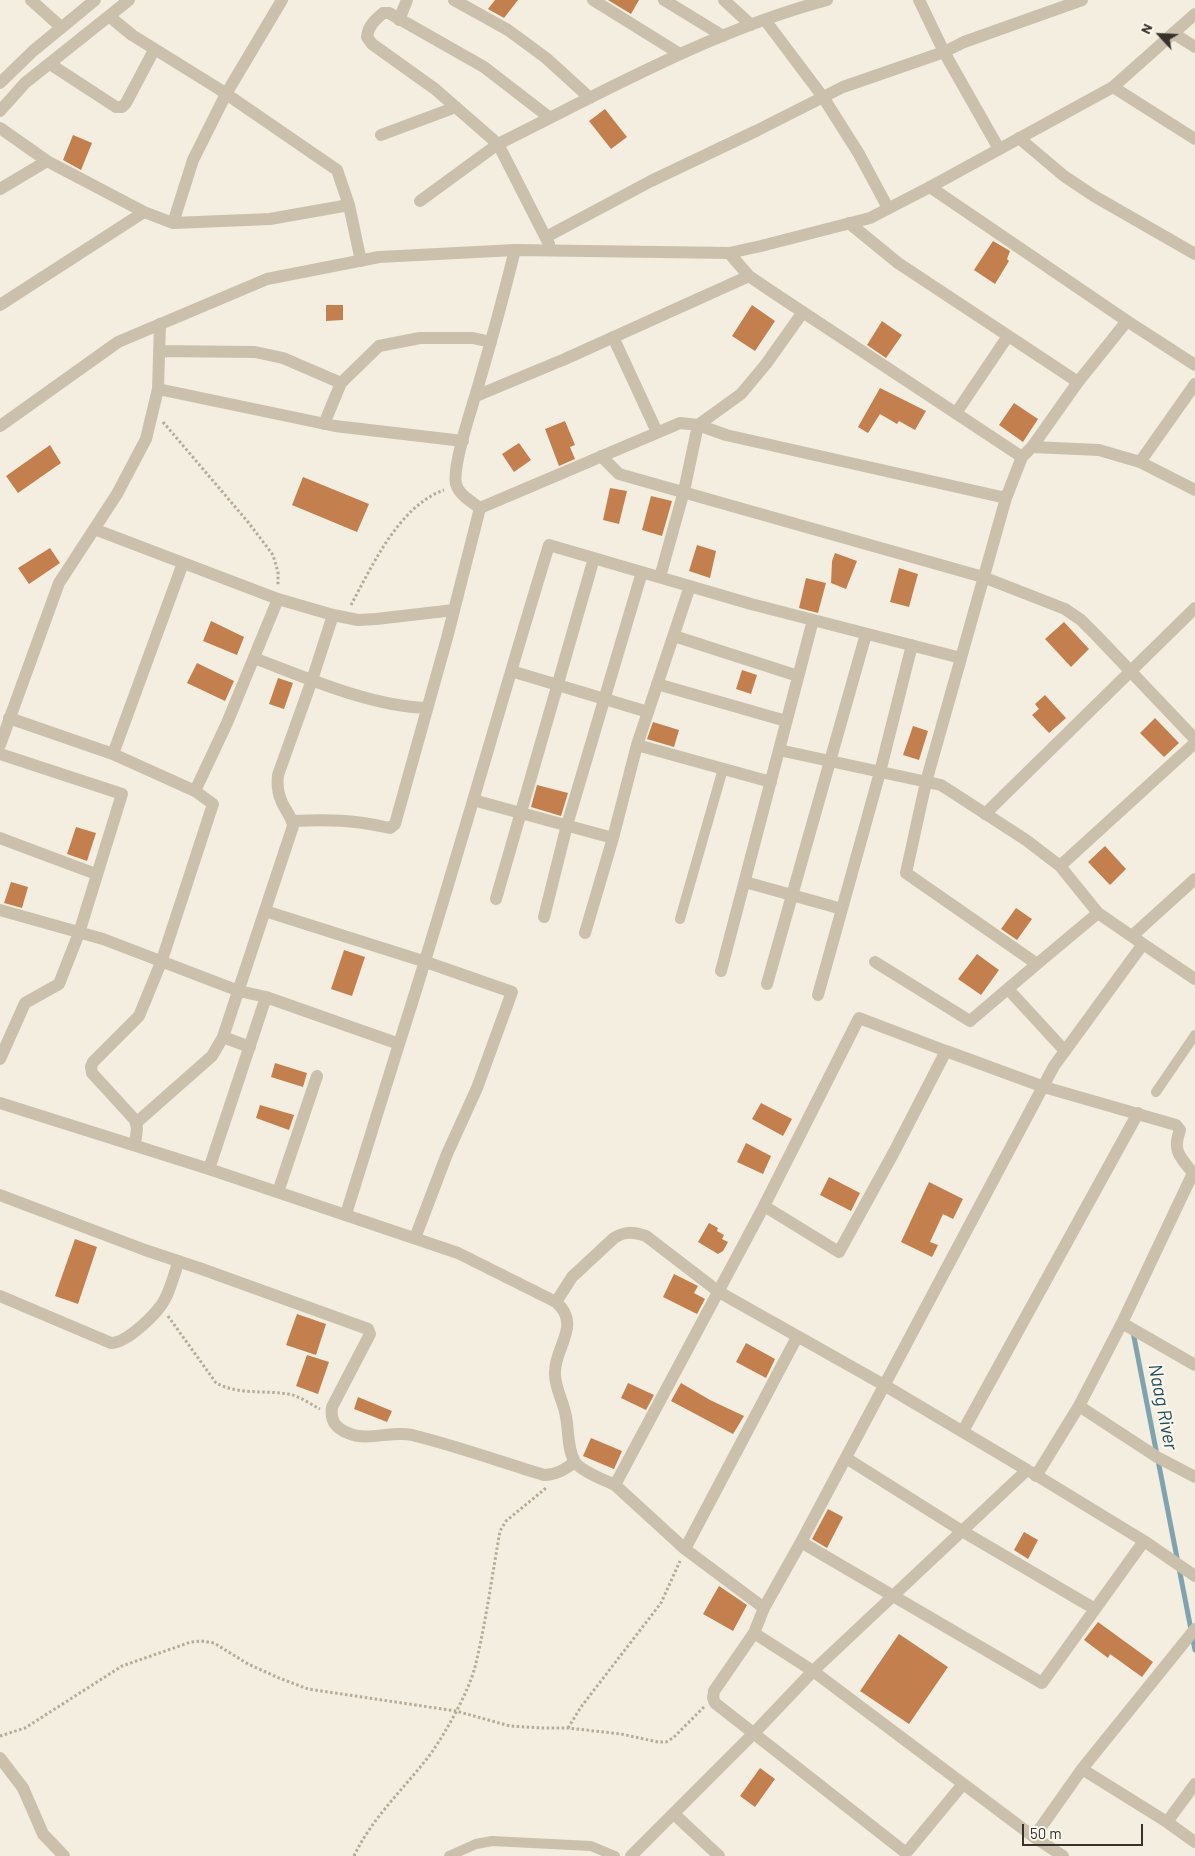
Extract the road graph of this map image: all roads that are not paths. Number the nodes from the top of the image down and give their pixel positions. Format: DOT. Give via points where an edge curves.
graph roads {
  1 [pos="32,0"];
  2 [pos="95,0"];
  3 [pos="129,0"];
  4 [pos="282,0"];
  5 [pos="408,0"];
  6 [pos="454,0"];
  7 [pos="593,0"];
  8 [pos="664,0"];
  9 [pos="724,0"];
  10 [pos="826,0"];
  11 [pos="918,0"];
  12 [pos="1082,0"];
  13 [pos="1195,14"];
  14 [pos="109,16"];
  15 [pos="399,20"];
  16 [pos="765,20"];
  17 [pos="751,25"];
  18 [pos="61,27"];
  19 [pos="1173,33"];
  20 [pos="723,36"];
  21 [pos="1195,47"];
  22 [pos="154,50"];
  23 [pos="944,52"];
  24 [pos="680,54"];
  25 [pos="50,64"];
  26 [pos="0,83"];
  27 [pos="1113,87"];
  28 [pos="226,94"];
  29 [pos="823,96"];
  30 [pos="590,98"];
  31 [pos="456,107"];
  32 [pos="0,111"];
  33 [pos="550,118"];
  34 [pos="0,128"];
  35 [pos="381,135"];
  36 [pos="1019,138"];
  37 [pos="1195,139"];
  38 [pos="498,144"];
  39 [pos="998,149"];
  40 [pos="47,161"];
  41 [pos="930,187"];
  42 [pos="0,189"];
  43 [pos="420,201"];
  44 [pos="349,205"];
  45 [pos="888,208"];
  46 [pos="144,212"];
  47 [pos="173,223"];
  48 [pos="848,224"];
  49 [pos="546,237"];
  50 [pos="515,250"];
  51 [pos="553,250"];
  52 [pos="729,253"];
  53 [pos="1195,254"];
  54 [pos="361,261"];
  55 [pos="749,276"];
  56 [pos="0,304"];
  57 [pos="803,312"];
  58 [pos="1127,321"];
  59 [pos="160,324"];
  60 [pos="1008,336"];
  61 [pos="613,338"];
  62 [pos="491,342"];
  63 [pos="160,351"];
  64 [pos="1195,365"];
  65 [pos="1078,382"];
  66 [pos="341,383"];
  67 [pos="1195,384"];
  68 [pos="158,389"];
  69 [pos="476,396"];
  70 [pos="956,413"];
  71 [pos="324,424"];
  72 [pos="698,425"];
  73 [pos="0,426"];
  74 [pos="657,432"];
  75 [pos="463,441"];
  76 [pos="1032,447"];
  77 [pos="601,456"];
  78 [pos="1022,457"];
  79 [pos="1140,462"];
  80 [pos="1195,490"];
  81 [pos="684,491"];
  82 [pos="1006,498"];
  83 [pos="480,508"];
  84 [pos="94,529"];
  85 [pos="594,558"];
  86 [pos="183,563"];
  87 [pos="642,572"];
  88 [pos="660,577"];
  89 [pos="983,577"];
  90 [pos="690,586"];
  91 [pos="278,599"];
  92 [pos="1195,608"];
  93 [pos="454,610"];
  94 [pos="339,616"];
  95 [pos="813,620"];
  96 [pos="866,634"];
  97 [pos="674,636"];
  98 [pos="912,645"];
  99 [pos="254,658"];
  100 [pos="961,658"];
  101 [pos="511,671"];
  102 [pos="1131,671"];
  103 [pos="798,676"];
  104 [pos="312,680"];
  105 [pos="558,684"];
  106 [pos="657,684"];
  107 [pos="604,699"];
  108 [pos="427,708"];
  109 [pos="648,712"];
  110 [pos="10,718"];
  111 [pos="786,721"];
  112 [pos="1195,739"];
  113 [pos="1195,743"];
  114 [pos="0,745"];
  115 [pos="637,745"];
  116 [pos="779,750"];
  117 [pos="0,754"];
  118 [pos="113,754"];
  119 [pos="830,761"];
  120 [pos="723,769"];
  121 [pos="880,772"];
  122 [pos="770,782"];
  123 [pos="926,782"];
  124 [pos="195,791"];
  125 [pos="473,800"];
  126 [pos="521,813"];
  127 [pos="985,814"];
  128 [pos="293,824"];
  129 [pos="567,825"];
  130 [pos="0,838"];
  131 [pos="613,838"];
  132 [pos="1060,866"];
  133 [pos="96,874"];
  134 [pos="1195,879"];
  135 [pos="745,882"];
  136 [pos="792,894"];
  137 [pos="496,899"];
  138 [pos="842,909"];
  139 [pos="0,910"];
  140 [pos="265,911"];
  141 [pos="1098,913"];
  142 [pos="544,917"];
  143 [pos="680,919"];
  144 [pos="79,933"];
  145 [pos="585,933"];
  146 [pos="1132,936"];
  147 [pos="1143,944"];
  148 [pos="162,960"];
  149 [pos="426,962"];
  150 [pos="875,962"];
  151 [pos="1037,964"];
  152 [pos="721,971"];
  153 [pos="1195,979"];
  154 [pos="767,984"];
  155 [pos="1008,989"];
  156 [pos="239,991"];
  157 [pos="818,995"];
  158 [pos="266,997"];
  159 [pos="1195,1035"];
  160 [pos="223,1037"];
  161 [pos="399,1044"];
  162 [pos="250,1047"];
  163 [pos="946,1051"];
  164 [pos="1065,1051"];
  165 [pos="0,1059"];
  166 [pos="317,1076"];
  167 [pos="1044,1087"];
  168 [pos="1156,1092"];
  169 [pos="0,1103"];
  170 [pos="1138,1113"];
  171 [pos="136,1123"];
  172 [pos="135,1145"];
  173 [pos="210,1169"];
  174 [pos="278,1192"];
  175 [pos="0,1194"];
  176 [pos="764,1206"];
  177 [pos="346,1214"];
  178 [pos="415,1238"];
  179 [pos="179,1262"];
  180 [pos="719,1292"];
  181 [pos="0,1296"];
  182 [pos="556,1302"];
  183 [pos="1122,1323"];
  184 [pos="797,1337"];
  185 [pos="1195,1365"];
  186 [pos="884,1385"];
  187 [pos="1079,1406"];
  188 [pos="963,1431"];
  189 [pos="846,1458"];
  190 [pos="575,1462"];
  191 [pos="1032,1473"];
  192 [pos="1195,1477"];
  193 [pos="615,1485"];
  194 [pos="962,1531"];
  195 [pos="1144,1541"];
  196 [pos="801,1542"];
  197 [pos="685,1549"];
  198 [pos="1195,1576"];
  199 [pos="893,1596"];
  200 [pos="764,1608"];
  201 [pos="1095,1609"];
  202 [pos="1195,1628"];
  203 [pos="754,1633"];
  204 [pos="813,1670"];
  205 [pos="754,1733"];
  206 [pos="0,1758"];
  207 [pos="1082,1768"];
  208 [pos="963,1784"];
  209 [pos="1195,1784"];
  210 [pos="674,1814"];
  211 [pos="1167,1822"];
  212 [pos="1034,1837"];
  213 [pos="1195,1842"];
  214 [pos="907,1855"];
  215 [pos="64,1856"];
  216 [pos="450,1856"];
  217 [pos="615,1856"];
  218 [pos="631,1856"];
  219 [pos="719,1856"];
  220 [pos="1063,1856"];
  1 -- 18 [label="street"];
  2 -- 18 [label="street"];
  3 -- 14 [label="street"];
  4 -- 28 [label="street"];
  5 -- 15 [label="street"];
  6 -- 30 [label="street" via="508,30"];
  7 -- 24 [label="street"];
  8 -- 20 [label="street"];
  9 -- 17 [label="street"];
  10 -- 16 [label="street"];
  11 -- 23 [label="street"];
  12 -- 23 [label="street"];
  13 -- 19 [label="street"];
  14 -- 22 [label="street"];
  14 -- 25 [label="street"];
  15 -- 31 [label="street" via="383,13 367,30 367,36 372,44"];
  15 -- 33 [label="street" via="484,67"];
  16 -- 17 [label="street"];
  16 -- 29 [label="street"];
  17 -- 20 [label="street"];
  18 -- 26 [label="street"];
  19 -- 21 [label="street"];
  19 -- 27 [label="street"];
  20 -- 24 [label="street"];
  22 -- 25 [label="street" via="122,107"];
  22 -- 28 [label="street"];
  23 -- 29 [label="street"];
  23 -- 39 [label="street"];
  24 -- 30 [label="street"];
  25 -- 32 [label="street" via="25,83"];
  27 -- 36 [label="street"];
  27 -- 37 [label="street"];
  28 -- 44 [label="street" via="337,170"];
  28 -- 47 [label="street" via="192,160"];
  29 -- 45 [label="street"];
  29 -- 49 [label="street"];
  30 -- 33 [label="street"];
  31 -- 35 [label="street"];
  31 -- 38 [label="street"];
  33 -- 38 [label="street"];
  34 -- 40 [label="street"];
  36 -- 39 [label="street"];
  36 -- 53 [label="street" via="1064,176 1094,196"];
  38 -- 43 [label="street"];
  38 -- 49 [label="street"];
  39 -- 41 [label="street"];
  40 -- 42 [label="street"];
  40 -- 46 [label="street"];
  41 -- 45 [label="street"];
  41 -- 58 [label="street"];
  44 -- 47 [label="street" via="270,219"];
  44 -- 54 [label="street"];
  45 -- 48 [label="street" via="870,218"];
  46 -- 47 [label="street"];
  46 -- 56 [label="street"];
  48 -- 52 [label="street"];
  48 -- 60 [label="street" via="898,263"];
  49 -- 51 [label="street"];
  50 -- 51 [label="street"];
  50 -- 54 [label="street" via="379,257"];
  50 -- 62 [label="street"];
  51 -- 52 [label="street"];
  52 -- 55 [label="street"];
  54 -- 59 [label="street" via="267,279"];
  55 -- 57 [label="street"];
  55 -- 61 [label="street"];
  57 -- 70 [label="street"];
  57 -- 72 [label="street" via="740,394"];
  58 -- 64 [label="street"];
  58 -- 65 [label="street"];
  59 -- 63 [label="street"];
  59 -- 73 [label="street" via="118,342"];
  60 -- 65 [label="street"];
  60 -- 70 [label="street"];
  61 -- 69 [label="street"];
  61 -- 74 [label="street"];
  62 -- 66 [label="street" via="473,338 420,338 379,346"];
  62 -- 69 [label="street"];
  63 -- 66 [label="street" via="255,352 283,358"];
  63 -- 68 [label="street"];
  65 -- 76 [label="street"];
  66 -- 71 [label="street"];
  67 -- 79 [label="street"];
  68 -- 71 [label="street"];
  68 -- 84 [label="street" via="146,440"];
  69 -- 75 [label="street"];
  70 -- 78 [label="street"];
  71 -- 75 [label="street"];
  72 -- 74 [label="street" via="680,423"];
  72 -- 81 [label="street"];
  72 -- 82 [label="street" via="726,435"];
  74 -- 77 [label="street"];
  75 -- 83 [label="street" via="456,486"];
  76 -- 78 [label="street"];
  76 -- 79 [label="street" via="1099,450"];
  77 -- 81 [label="street" via="620,474"];
  77 -- 83 [label="street"];
  78 -- 82 [label="street"];
  79 -- 80 [label="street"];
  81 -- 88 [label="street"];
  81 -- 89 [label="street"];
  82 -- 89 [label="street"];
  83 -- 93 [label="street"];
  84 -- 86 [label="street"];
  84 -- 110 [label="street" via="58,583"];
  85 -- 87 [label="street"];
  85 -- 101 [label="street" via="549,545"];
  85 -- 105 [label="street"];
  86 -- 91 [label="street"];
  86 -- 118 [label="street"];
  87 -- 88 [label="street"];
  87 -- 107 [label="street"];
  88 -- 90 [label="street"];
  89 -- 100 [label="street"];
  89 -- 102 [label="street" via="1065,609"];
  90 -- 95 [label="street"];
  90 -- 97 [label="street"];
  91 -- 94 [label="street"];
  91 -- 99 [label="street"];
  92 -- 102 [label="street"];
  93 -- 94 [label="street" via="358,620"];
  93 -- 108 [label="street"];
  94 -- 104 [label="street"];
  95 -- 96 [label="street"];
  95 -- 103 [label="street"];
  96 -- 98 [label="street"];
  96 -- 119 [label="street"];
  97 -- 103 [label="street"];
  97 -- 106 [label="street"];
  98 -- 100 [label="street"];
  98 -- 121 [label="street"];
  99 -- 104 [label="street"];
  99 -- 124 [label="street"];
  100 -- 123 [label="street"];
  101 -- 105 [label="street"];
  101 -- 125 [label="street"];
  102 -- 112 [label="street"];
  102 -- 127 [label="street"];
  103 -- 111 [label="street"];
  104 -- 108 [label="street" via="387,704"];
  104 -- 128 [label="street" via="278,775 277,789"];
  105 -- 107 [label="street"];
  105 -- 126 [label="street"];
  106 -- 109 [label="street"];
  106 -- 111 [label="street"];
  107 -- 109 [label="street"];
  107 -- 129 [label="street"];
  108 -- 128 [label="street" via="392,827 341,820"];
  109 -- 115 [label="street"];
  110 -- 114 [label="street"];
  110 -- 118 [label="street"];
  111 -- 116 [label="street"];
  113 -- 132 [label="street"];
  115 -- 120 [label="street"];
  115 -- 131 [label="street"];
  116 -- 119 [label="street"];
  116 -- 122 [label="street"];
  117 -- 133 [label="street" via="122,794"];
  118 -- 124 [label="street"];
  119 -- 121 [label="street"];
  119 -- 136 [label="street"];
  120 -- 122 [label="street"];
  120 -- 143 [label="lane"];
  121 -- 123 [label="street"];
  121 -- 138 [label="street"];
  122 -- 135 [label="street"];
  123 -- 127 [label="street" via="940,785"];
  123 -- 151 [label="street" via="906,872"];
  124 -- 148 [label="street" via="213,804"];
  125 -- 126 [label="street"];
  125 -- 149 [label="street"];
  126 -- 129 [label="street"];
  126 -- 137 [label="street"];
  127 -- 132 [label="street"];
  128 -- 140 [label="street"];
  129 -- 131 [label="street"];
  129 -- 142 [label="street"];
  130 -- 133 [label="street"];
  131 -- 145 [label="street"];
  132 -- 141 [label="street"];
  133 -- 144 [label="street"];
  134 -- 146 [label="street"];
  135 -- 136 [label="street"];
  135 -- 152 [label="street"];
  136 -- 138 [label="street"];
  136 -- 154 [label="street"];
  138 -- 157 [label="street"];
  139 -- 144 [label="street"];
  140 -- 149 [label="street"];
  140 -- 156 [label="street"];
  141 -- 146 [label="street"];
  141 -- 151 [label="street"];
  144 -- 148 [label="street"];
  144 -- 165 [label="street" via="59,984 25,1003"];
  146 -- 147 [label="street"];
  147 -- 153 [label="street"];
  147 -- 164 [label="street"];
  148 -- 156 [label="street"];
  148 -- 171 [label="street" via="139,1016 91,1067 92,1073"];
  149 -- 161 [label="street"];
  149 -- 178 [label="street" via="512,992 477,1088 447,1154"];
  150 -- 155 [label="street" via="970,1021"];
  151 -- 155 [label="street"];
  155 -- 164 [label="street"];
  156 -- 158 [label="street"];
  156 -- 160 [label="street"];
  158 -- 161 [label="street"];
  158 -- 162 [label="street"];
  159 -- 168 [label="lane"];
  160 -- 162 [label="street"];
  160 -- 171 [label="street" via="212,1056"];
  161 -- 177 [label="street"];
  162 -- 173 [label="street"];
  163 -- 167 [label="street"];
  163 -- 176 [label="street" via="859,1018"];
  163 -- 176 [label="street" via="839,1252"];
  164 -- 167 [label="street"];
  166 -- 174 [label="street"];
  167 -- 170 [label="street"];
  167 -- 186 [label="street"];
  169 -- 172 [label="street"];
  170 -- 183 [label="street" via="1178,1126 1176,1150 1193,1173"];
  170 -- 188 [label="street"];
  171 -- 172 [label="street"];
  172 -- 173 [label="street"];
  173 -- 174 [label="street"];
  174 -- 177 [label="street"];
  175 -- 179 [label="street"];
  176 -- 180 [label="street"];
  177 -- 178 [label="street"];
  178 -- 182 [label="street" via="458,1252"];
  179 -- 181 [label="street" via="161,1305 117,1343"];
  179 -- 190 [label="street" via="368,1329 370,1334 332,1407 332,1422 339,1428 360,1436 410,1434 544,1475 553,1475"];
  180 -- 182 [label="street" via="646,1236 633,1232 614,1238 579,1269"];
  180 -- 184 [label="street"];
  180 -- 193 [label="street"];
  182 -- 190 [label="street" via="566,1315 567,1326 554,1374"];
  183 -- 185 [label="street"];
  183 -- 187 [label="street"];
  184 -- 186 [label="street"];
  184 -- 197 [label="street"];
  186 -- 188 [label="street"];
  186 -- 189 [label="street"];
  187 -- 191 [label="street"];
  187 -- 192 [label="street" via="1157,1457"];
  188 -- 191 [label="street"];
  189 -- 194 [label="street"];
  189 -- 196 [label="street"];
  190 -- 193 [label="street"];
  191 -- 194 [label="street"];
  191 -- 195 [label="street"];
  193 -- 197 [label="street"];
  194 -- 199 [label="street"];
  194 -- 201 [label="street"];
  195 -- 198 [label="street"];
  195 -- 201 [label="street"];
  196 -- 199 [label="street"];
  196 -- 200 [label="street"];
  197 -- 200 [label="street"];
  199 -- 201 [label="street" via="1042,1682"];
  199 -- 204 [label="street"];
  200 -- 203 [label="street"];
  202 -- 207 [label="street"];
  203 -- 204 [label="street"];
  203 -- 205 [label="street" via="714,1691 713,1698 715,1703"];
  204 -- 205 [label="street"];
  204 -- 208 [label="street"];
  205 -- 210 [label="street"];
  205 -- 214 [label="street"];
  206 -- 215 [label="street" via="23,1788 42,1834"];
  207 -- 211 [label="street"];
  207 -- 212 [label="street"];
  208 -- 212 [label="street"];
  208 -- 214 [label="street"];
  209 -- 211 [label="street"];
  210 -- 218 [label="street"];
  210 -- 219 [label="street"];
  211 -- 213 [label="street"];
  212 -- 220 [label="street"];
  216 -- 217 [label="lane" via="476,1844 492,1841 592,1846"];
}
